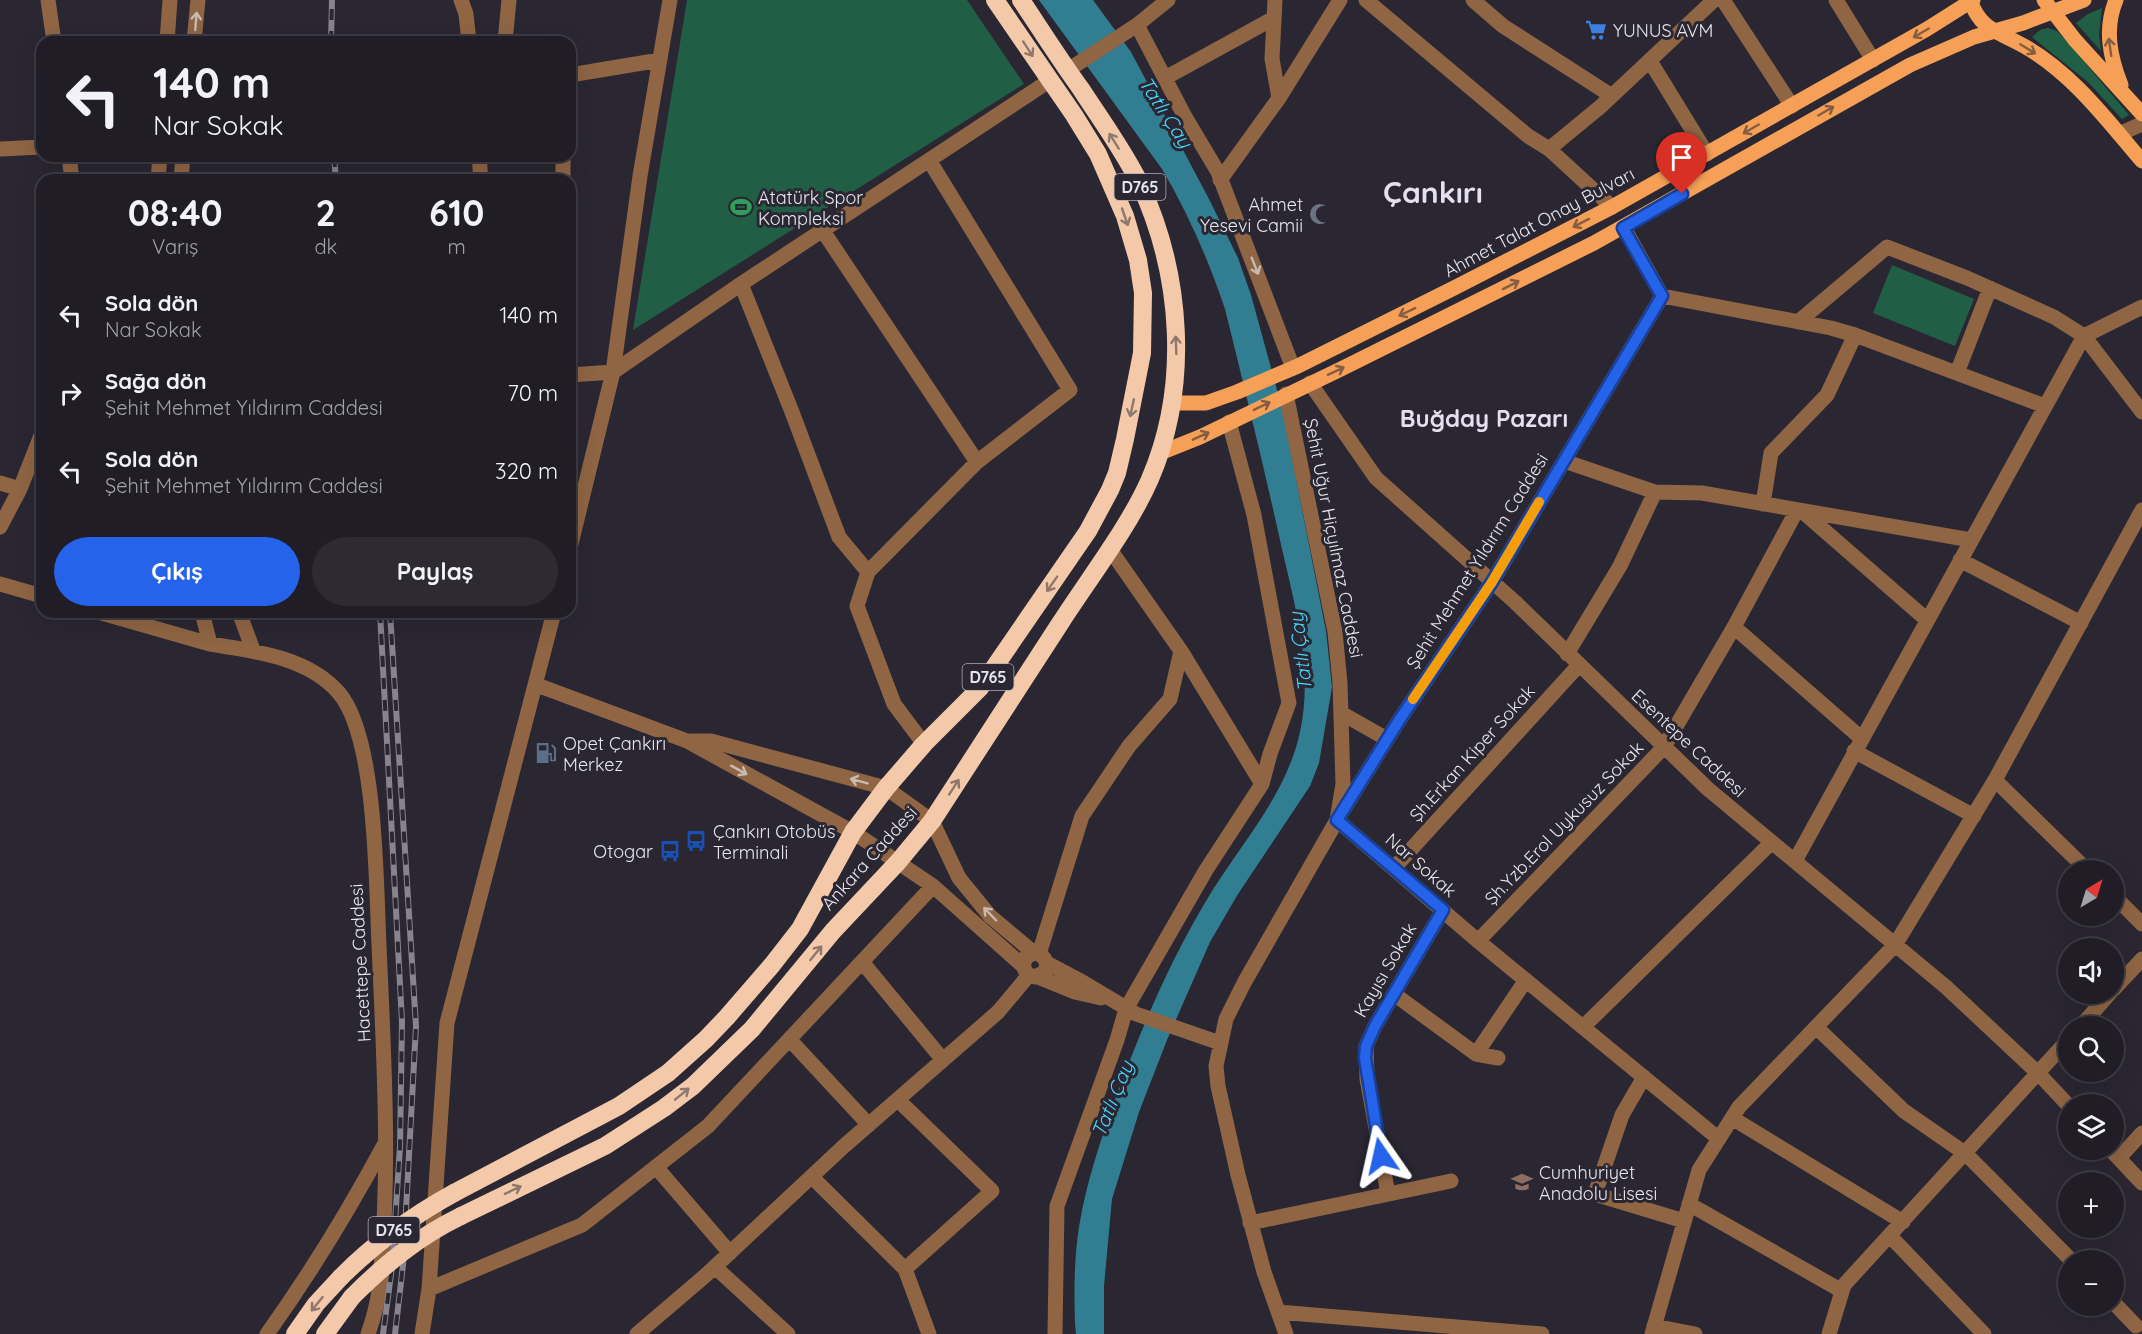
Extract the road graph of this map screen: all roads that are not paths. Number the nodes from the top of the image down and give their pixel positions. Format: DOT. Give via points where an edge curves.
graph roads {
  1 [pos="48,0"];
  2 [pos="170,0"];
  3 [pos="198,0"];
  4 [pos="509,0"];
  5 [pos="669,0"];
  6 [pos="995,0"];
  7 [pos="1021,0"];
  8 [pos="1168,0"];
  9 [pos="1275,0"];
  10 [pos="1340,0"];
  11 [pos="1366,0"];
  12 [pos="1473,0"];
  13 [pos="1714,0"];
  14 [pos="1723,0"];
  15 [pos="1836,0"];
  16 [pos="2084,0"];
  17 [pos="2116,0"];
  18 [pos="1971,1"];
  19 [pos="466,5"];
  20 [pos="2048,6"];
  21 [pos="1274,18"];
  22 [pos="1137,25"];
  23 [pos="1994,31"];
  24 [pos="53,36"];
  25 [pos="167,36"];
  26 [pos="195,36"];
  27 [pos="469,36"];
  28 [pos="506,36"];
  29 [pos="660,60"];
  30 [pos="1873,60"];
  31 [pos="1650,61"];
  32 [pos="1073,67"];
  33 [pos="576,74"];
  34 [pos="1165,78"];
  35 [pos="1049,81"];
  36 [pos="2124,93"];
  37 [pos="1612,96"];
  38 [pos="1280,98"];
  39 [pos="1792,106"];
  40 [pos="2142,114"];
  41 [pos="2142,124"];
  42 [pos="2119,134"];
  43 [pos="36,147"];
  44 [pos="0,149"];
  45 [pos="1548,149"];
  46 [pos="1707,154"];
  47 [pos="929,160"];
  48 [pos="2142,162"];
  49 [pos="1220,180"];
  50 [pos="1612,207"];
  51 [pos="1623,228"];
  52 [pos="823,231"];
  53 [pos="741,284"];
  54 [pos="1990,288"];
  55 [pos="1662,296"];
  56 [pos="2142,307"];
  57 [pos="1798,322"];
  58 [pos="1855,335"];
  59 [pos="2084,336"];
  60 [pos="1293,368"];
  61 [pos="613,372"];
  62 [pos="1957,373"];
  63 [pos="576,375"];
  64 [pos="1310,383"];
  65 [pos="1285,395"];
  66 [pos="1173,403"];
  67 [pos="2045,406"];
  68 [pos="2142,412"];
  69 [pos="1235,419"];
  70 [pos="1160,453"];
  71 [pos="36,454"];
  72 [pos="1564,461"];
  73 [pos="977,462"];
  74 [pos="0,483"];
  75 [pos="20,489"];
  76 [pos="1655,492"];
  77 [pos="1763,504"];
  78 [pos="1799,510"];
  79 [pos="2142,510"];
  80 [pos="576,523"];
  81 [pos="0,527"];
  82 [pos="1971,540"];
  83 [pos="1109,548"];
  84 [pos="1960,560"];
  85 [pos="868,572"];
  86 [pos="1492,582"];
  87 [pos="0,584"];
  88 [pos="36,594"];
  89 [pos="119,618"];
  90 [pos="204,618"];
  91 [pos="241,618"];
  92 [pos="553,618"];
  93 [pos="1927,620"];
  94 [pos="2081,623"];
  95 [pos="1734,627"];
  96 [pos="210,644"];
  97 [pos="253,650"];
  98 [pos="1181,651"];
  99 [pos="1567,654"];
  100 [pos="1579,665"];
  101 [pos="537,685"];
  102 [pos="1341,713"];
  103 [pos="1387,739"];
  104 [pos="687,741"];
  105 [pos="924,744"];
  106 [pos="1858,745"];
  107 [pos="1664,747"];
  108 [pos="1995,780"];
  109 [pos="1262,784"];
  110 [pos="886,789"];
  111 [pos="1974,816"];
  112 [pos="1337,820"];
  113 [pos="932,821"];
  114 [pos="853,832"];
  115 [pos="1771,843"];
  116 [pos="2077,860"];
  117 [pos="1795,861"];
  118 [pos="898,862"];
  119 [pos="1394,868"];
  120 [pos="933,886"];
  121 [pos="2124,906"];
  122 [pos="1443,910"];
  123 [pos="2142,924"];
  124 [pos="1478,941"];
  125 [pos="1895,945"];
  126 [pos="1040,957"];
  127 [pos="2142,959"];
  128 [pos="862,963"];
  129 [pos="1030,973"];
  130 [pos="2124,978"];
  131 [pos="1526,980"];
  132 [pos="1394,994"];
  133 [pos="2100,1004"];
  134 [pos="1125,1008"];
  135 [pos="2090,1016"];
  136 [pos="1583,1027"];
  137 [pos="1816,1028"];
  138 [pos="790,1040"];
  139 [pos="1220,1043"];
  140 [pos="2058,1052"];
  141 [pos="1476,1054"];
  142 [pos="1497,1058"];
  143 [pos="943,1060"];
  144 [pos="2039,1074"];
  145 [pos="1644,1077"];
  146 [pos="2058,1094"];
  147 [pos="898,1100"];
  148 [pos="1732,1118"];
  149 [pos="869,1125"];
  150 [pos="2142,1133"];
  151 [pos="1719,1139"];
  152 [pos="385,1143"];
  153 [pos="2124,1146"];
  154 [pos="1966,1154"];
  155 [pos="2120,1160"];
  156 [pos="656,1167"];
  157 [pos="812,1177"];
  158 [pos="1452,1181"];
  159 [pos="2142,1183"];
  160 [pos="1388,1194"];
  161 [pos="1689,1204"];
  162 [pos="1684,1221"];
  163 [pos="1903,1222"];
  164 [pos="1250,1223"];
  165 [pos="1890,1236"];
  166 [pos="2061,1250"];
  167 [pos="730,1253"];
  168 [pos="715,1267"];
  169 [pos="905,1269"];
  170 [pos="429,1289"];
  171 [pos="1842,1291"];
  172 [pos="1278,1312"];
  173 [pos="2124,1314"];
  174 [pos="2135,1327"];
  175 [pos="1653,1330"];
  176 [pos="267,1334"];
  177 [pos="295,1334"];
  178 [pos="325,1334"];
  179 [pos="368,1334"];
  180 [pos="422,1334"];
  181 [pos="637,1334"];
  182 [pos="788,1334"];
  183 [pos="929,1334"];
  184 [pos="1055,1334"];
  185 [pos="1286,1334"];
  186 [pos="1542,1334"];
  187 [pos="1695,1334"];
  188 [pos="1829,1334"];
  189 [pos="1984,1334"];
  1 -- 24 [label="street"];
  2 -- 25 [label="street"];
  26 -- 3 [label="street, one-way"];
  4 -- 28 [label="street"];
  5 -- 29 [label="street"];
  6 -- 35 [label="highway, D765, one-way"];
  7 -- 32 [label="highway, D765"];
  8 -- 22 [label="street"];
  9 -- 21 [label="street"];
  10 -- 38 [label="street"];
  11 -- 45 [label="street"];
  12 -- 37 [label="street" via="1503,26"];
  13 -- 31 [label="street"];
  14 -- 39 [label="street"];
  15 -- 30 [label="street"];
  16 -- 20 [label="main road"];
  36 -- 17 [label="main road, one-way" via="2109,41"];
  18 -- 23 [label="main road" via="1982,23"];
  18 -- 30 [label="main road, Ahmet Talat Onay Bulvarı, one-way"];
  19 -- 27 [label="street"];
  20 -- 23 [label="main road"];
  20 -- 36 [label="main road"];
  21 -- 34 [label="street"];
  21 -- 38 [label="street" via="1272,59"];
  22 -- 32 [label="street"];
  22 -- 34 [label="street"];
  23 -- 42 [label="main road, one-way" via="2054,68 2091,101"];
  51 -- 23 [label="main road, one-way" via="1884,78"];
  29 -- 33 [label="street"];
  29 -- 61 [label="street"];
  30 -- 39 [label="main road, Ahmet Talat Onay Bulvarı"];
  31 -- 37 [label="street"];
  31 -- 46 [label="street"];
  66 -- 32 [label="highway, D765, one-way" via="1174,306 1157,229 1140,184"];
  34 -- 49 [label="street"];
  35 -- 47 [label="street"];
  35 -- 105 [label="highway, D765, one-way" via="1098,154 1135,248 1143,293 1139,373 1117,473 1088,531 981,688"];
  36 -- 40 [label="main road"];
  37 -- 45 [label="street"];
  38 -- 49 [label="street"];
  39 -- 46 [label="main road, Ahmet Talat Onay Bulvarı, one-way"];
  41 -- 42 [label="street"];
  42 -- 48 [label="main road"];
  43 -- 44 [label="street"];
  45 -- 50 [label="street"];
  46 -- 50 [label="main road, Ahmet Talat Onay Bulvarı"];
  47 -- 52 [label="street"];
  47 -- 73 [label="street" via="1070,390"];
  49 -- 60 [label="street, one-way"];
  50 -- 60 [label="main road, Ahmet Talat Onay Bulvarı, one-way"];
  51 -- 55 [label="street"];
  64 -- 51 [label="main road, one-way"];
  52 -- 53 [label="street"];
  52 -- 73 [label="street"];
  53 -- 61 [label="street"];
  53 -- 85 [label="street" via="839,537"];
  54 -- 57 [label="street" via="1887,247"];
  54 -- 59 [label="street" via="2054,317"];
  54 -- 62 [label="street"];
  55 -- 57 [label="street"];
  55 -- 72 [label="street, Şehit Mehmet Yıldırım Caddesi"];
  56 -- 59 [label="street"];
  57 -- 58 [label="street"];
  58 -- 62 [label="street"];
  58 -- 77 [label="street" via="1827,395 1771,453"];
  59 -- 67 [label="street"];
  59 -- 68 [label="street"];
  60 -- 66 [label="main road, Ahmet Talat Onay Bulvarı" via="1206,403"];
  61 -- 63 [label="street"];
  61 -- 80 [label="street"];
  62 -- 67 [label="street"];
  64 -- 65 [label="main road"];
  64 -- 86 [label="street, Esentepe Caddesi" via="1376,478"];
  69 -- 65 [label="main road, one-way"];
  65 -- 102 [label="street, Şehit Uğur Hiçyılmaz Caddesi" via="1335,632"];
  66 -- 70 [label="highway, Ankara Caddesi / D765"];
  67 -- 82 [label="street"];
  70 -- 69 [label="main road, one-way"];
  69 -- 109 [label="street" via="1289,703"];
  70 -- 83 [label="highway, Ankara Caddesi / D765" via="1137,505"];
  71 -- 75 [label="street"];
  72 -- 76 [label="street"];
  72 -- 86 [label="street, Şehit Mehmet Yıldırım Caddesi"];
  73 -- 85 [label="street"];
  74 -- 75 [label="street"];
  75 -- 81 [label="street"];
  76 -- 77 [label="street" via="1702,493"];
  76 -- 99 [label="street" via="1620,566"];
  77 -- 78 [label="street"];
  78 -- 82 [label="street"];
  78 -- 93 [label="street"];
  78 -- 95 [label="street, Şh.Yzb.Erol Uykusuz Sokak"];
  79 -- 94 [label="street"];
  82 -- 84 [label="street"];
  83 -- 98 [label="street"];
  113 -- 83 [label="highway, Ankara Caddesi / D765, one-way"];
  84 -- 93 [label="street"];
  84 -- 94 [label="street"];
  85 -- 105 [label="street" via="857,606 894,704"];
  86 -- 99 [label="street, Esentepe Caddesi"];
  86 -- 103 [label="street, Şehit Mehmet Yıldırım Caddesi"];
  87 -- 88 [label="street"];
  89 -- 96 [label="street, Hacettepe Caddesi"];
  90 -- 96 [label="street"];
  91 -- 97 [label="street"];
  92 -- 101 [label="street"];
  93 -- 106 [label="street"];
  94 -- 108 [label="street"];
  95 -- 106 [label="street"];
  95 -- 107 [label="street, Şh.Yzb.Erol Uykusuz Sokak"];
  96 -- 97 [label="street, Hacettepe Caddesi"];
  97 -- 152 [label="street, Hacettepe Caddesi" via="302,666 328,683 351,712 358,734 374,838"];
  98 -- 109 [label="street"];
  98 -- 126 [label="street" via="1170,699 1129,746 1082,816"];
  99 -- 100 [label="street, Esentepe Caddesi"];
  100 -- 107 [label="street, Esentepe Caddesi"];
  100 -- 119 [label="street, Şh.Erkan Kiper Sokak"];
  101 -- 104 [label="street"];
  101 -- 170 [label="street" via="447,1023"];
  102 -- 103 [label="street"];
  102 -- 112 [label="street, Şehit Uğur Hiçyılmaz Caddesi" via="1343,784"];
  103 -- 112 [label="street, Şehit Mehmet Yıldırım Caddesi"];
  110 -- 104 [label="street, one-way" via="711,741"];
  104 -- 114 [label="street, one-way"];
  105 -- 110 [label="highway, D765"];
  106 -- 111 [label="street"];
  106 -- 117 [label="street"];
  107 -- 115 [label="street, Esentepe Caddesi"];
  107 -- 124 [label="street, Şh.Yzb.Erol Uykusuz Sokak"];
  108 -- 111 [label="street"];
  108 -- 116 [label="street"];
  109 -- 134 [label="street"];
  110 -- 113 [label="street"];
  110 -- 114 [label="highway, D765"];
  111 -- 125 [label="street"];
  112 -- 119 [label="street, Nar Sokak"];
  112 -- 139 [label="street, Şehit Uğur Hiçyılmaz Caddesi" via="1244,983"];
  113 -- 118 [label="highway, Ankara Caddesi / D765"];
  126 -- 113 [label="street, one-way" via="990,916 959,878"];
  114 -- 118 [label="street"];
  114 -- 177 [label="highway, D765, one-way, bridge" via="800,929 744,998 687,1057 619,1106 424,1209 392,1231 341,1277"];
  115 -- 117 [label="street, Esentepe Caddesi"];
  115 -- 136 [label="street"];
  117 -- 125 [label="street, Esentepe Caddesi"];
  118 -- 120 [label="street"];
  178 -- 118 [label="highway, Ankara Caddesi / D765, one-way, bridge" via="352,1297 424,1235 605,1146 685,1092 752,1029 833,931"];
  119 -- 122 [label="street, Nar Sokak"];
  120 -- 128 [label="street"];
  120 -- 129 [label="street"];
  121 -- 123 [label="street"];
  122 -- 124 [label="street, Nar Sokak"];
  122 -- 132 [label="street, Kayısı Sokak"];
  124 -- 131 [label="street, Nar Sokak"];
  125 -- 137 [label="street"];
  125 -- 144 [label="street, Esentepe Caddesi"];
  126 -- 129 [label="street" via="1026,957"];
  126 -- 129 [label="street" via="1045,972"];
  126 -- 134 [label="street"];
  127 -- 130 [label="street"];
  128 -- 138 [label="street"];
  128 -- 143 [label="street"];
  129 -- 134 [label="street"];
  129 -- 143 [label="street" via="998,1012"];
  131 -- 136 [label="street, Nar Sokak"];
  131 -- 141 [label="street"];
  132 -- 141 [label="street"];
  132 -- 160 [label="street, Kayısı Sokak" via="1369,1036 1365,1058"];
  133 -- 135 [label="street"];
  134 -- 139 [label="street"];
  134 -- 184 [label="street" via="1057,1206"];
  136 -- 145 [label="street, Nar Sokak"];
  137 -- 148 [label="street"];
  137 -- 154 [label="street" via="1904,1111"];
  138 -- 149 [label="street"];
  138 -- 156 [label="street" via="708,1126"];
  139 -- 164 [label="street, Şehit Uğur Hiçyılmaz Caddesi" via="1218,1086"];
  140 -- 144 [label="street"];
  141 -- 142 [label="street"];
  143 -- 147 [label="street"];
  144 -- 146 [label="street, Esentepe Caddesi"];
  144 -- 154 [label="street"];
  145 -- 151 [label="street, Nar Sokak"];
  145 -- 162 [label="street" via="1622,1116 1595,1194"];
  147 -- 149 [label="street"];
  147 -- 169 [label="street" via="992,1191"];
  148 -- 151 [label="street"];
  148 -- 163 [label="street"];
  149 -- 157 [label="street"];
  150 -- 153 [label="street"];
  151 -- 161 [label="street" via="1700,1170"];
  152 -- 176 [label="street" via="363,1185"];
  152 -- 179 [label="street, Hacettepe Caddesi" via="379,1292"];
  154 -- 163 [label="street"];
  154 -- 166 [label="street"];
  155 -- 159 [label="street"];
  156 -- 167 [label="street"];
  156 -- 170 [label="street" via="582,1225"];
  157 -- 167 [label="street"];
  157 -- 169 [label="street"];
  158 -- 160 [label="street"];
  160 -- 164 [label="street"];
  161 -- 162 [label="street"];
  161 -- 171 [label="street"];
  162 -- 175 [label="street"];
  163 -- 165 [label="street"];
  164 -- 172 [label="street, Şehit Uğur Hiçyılmaz Caddesi"];
  165 -- 171 [label="street"];
  165 -- 189 [label="street"];
  167 -- 168 [label="street"];
  168 -- 181 [label="street"];
  168 -- 182 [label="street"];
  169 -- 183 [label="street"];
  170 -- 180 [label="street"];
  171 -- 188 [label="street"];
  172 -- 185 [label="street, Şehit Uğur Hiçyılmaz Caddesi"];
  172 -- 186 [label="street"];
  173 -- 174 [label="street"];
  175 -- 187 [label="street"];
}
